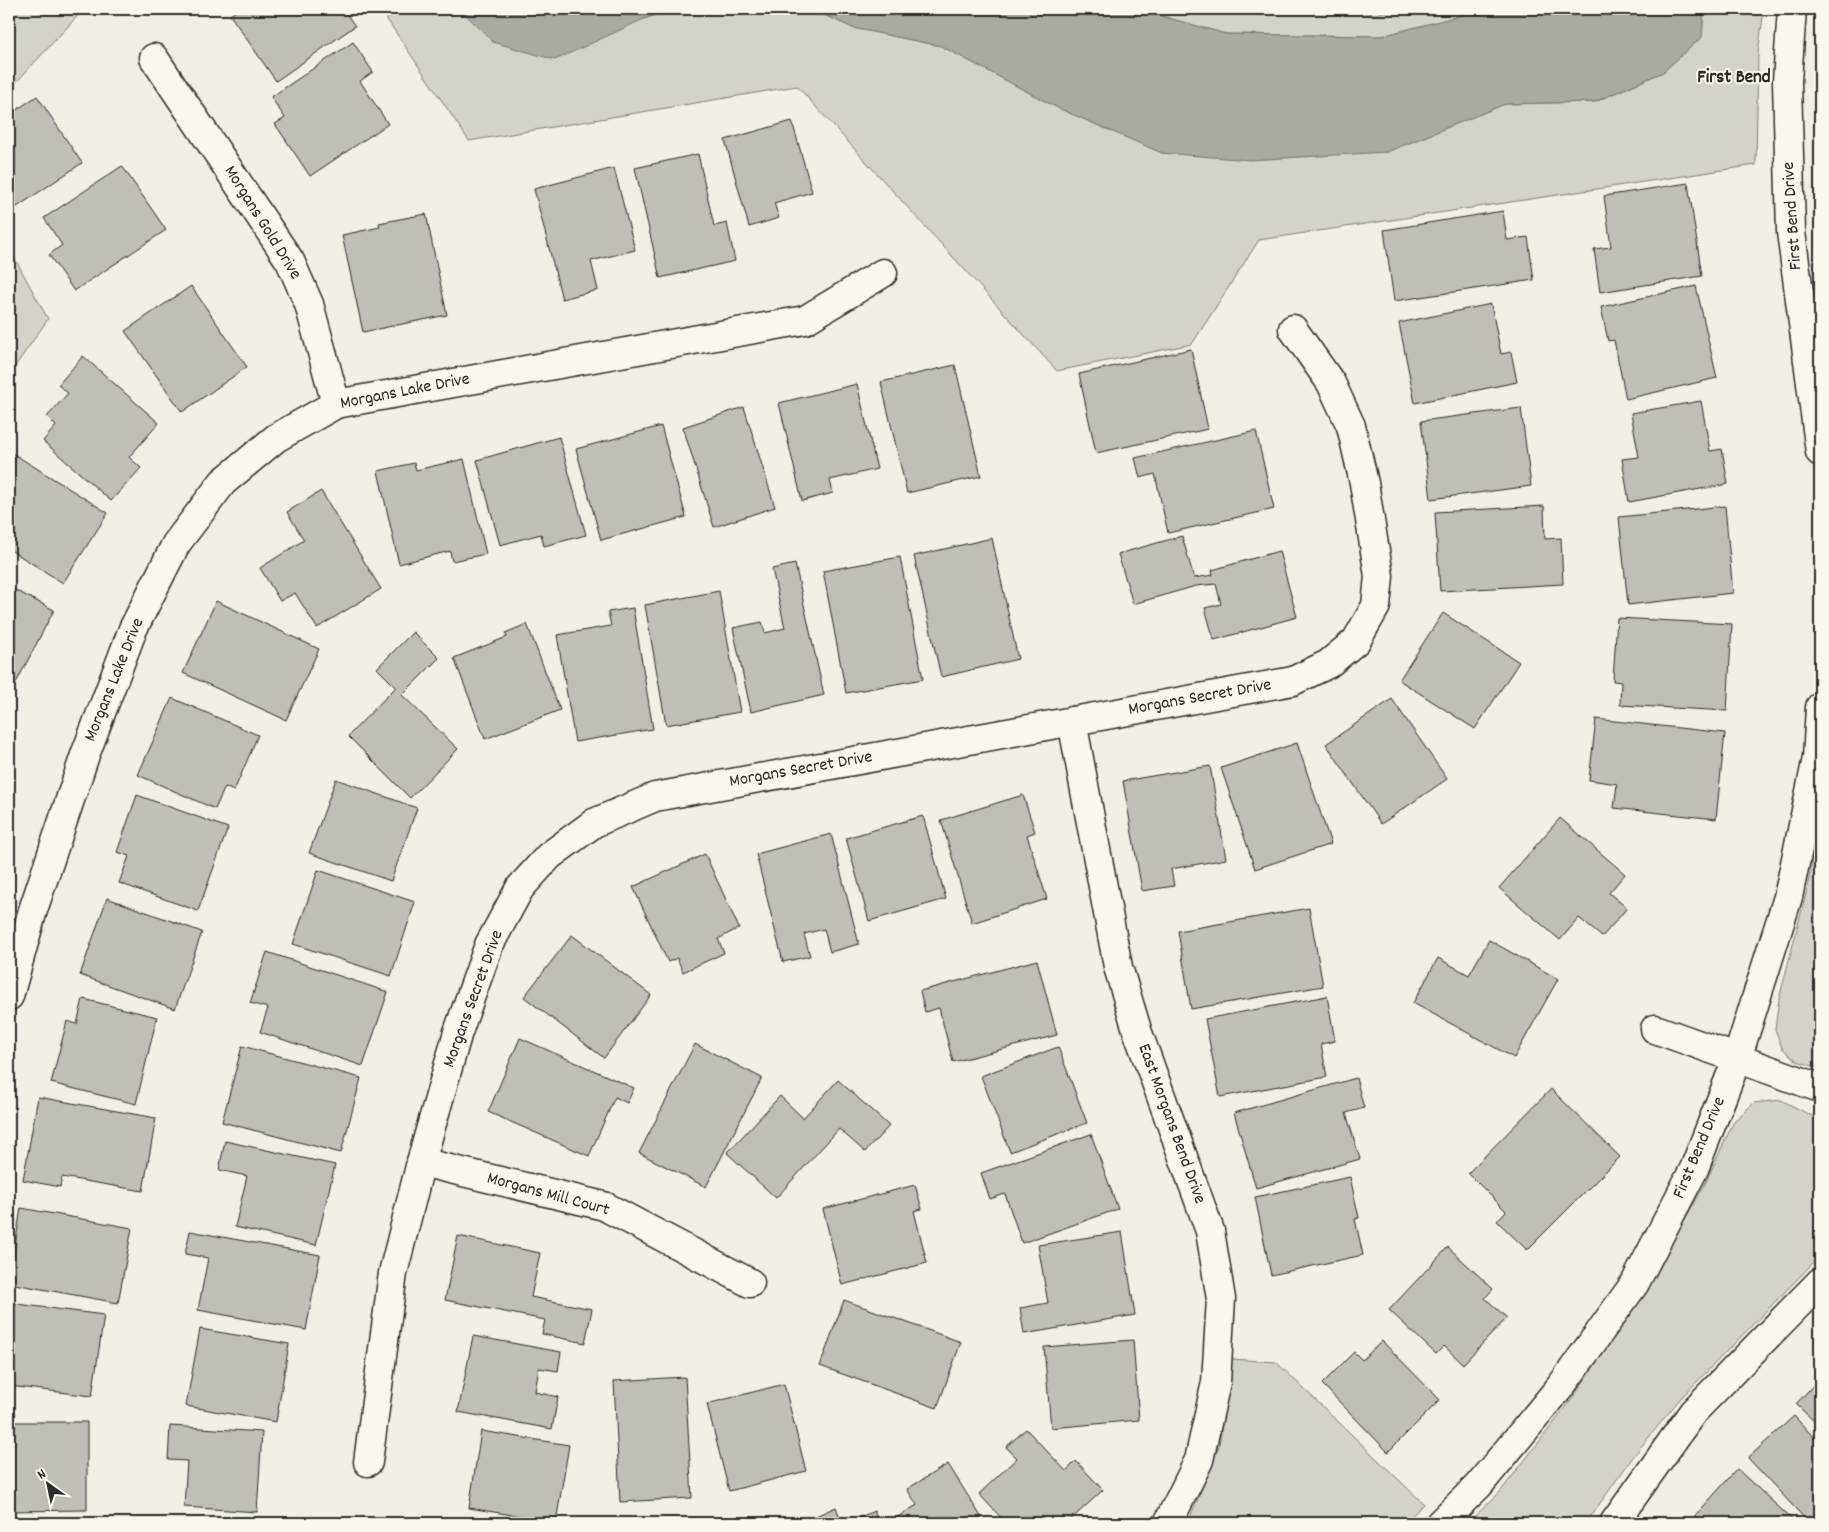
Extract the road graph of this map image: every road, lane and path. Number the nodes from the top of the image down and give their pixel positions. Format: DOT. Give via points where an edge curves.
graph roads {
  1 [pos="1792,9"];
  2 [pos="154,58"];
  3 [pos="883,273"];
  4 [pos="1293,329"];
  5 [pos="336,404"];
  6 [pos="1820,452"];
  7 [pos="1820,707"];
  8 [pos="1072,721"];
  9 [pos="9,996"];
  10 [pos="1655,1029"];
  11 [pos="1737,1059"];
  12 [pos="1820,1088"];
  13 [pos="422,1162"];
  14 [pos="1820,1282"];
  15 [pos="750,1283"];
  16 [pos="368,1462"];
  17 [pos="1168,1523"];
  18 [pos="1440,1523"];
  19 [pos="1614,1523"];
  1 -- 6 [label="street, First Bend Drive" via="1787,81 1791,232"];
  2 -- 5 [label="street, Morgans Gold Drive" via="290,261 309,304"];
  3 -- 5 [label="street, Morgans Lake Drive" via="805,320"];
  4 -- 8 [label="street, Morgans Secret Drive" via="1331,383 1351,426 1379,576 1376,606 1356,641 1328,664 1293,681"];
  5 -- 9 [label="street, Morgans Lake Drive" via="276,438 223,482 176,544 134,629 86,755 33,910"];
  7 -- 11 [label="street, First Bend Drive" via="1816,758 1788,897"];
  8 -- 13 [label="street, Morgans Secret Drive" via="654,797 594,823 550,856 520,888 489,945 458,1032"];
  8 -- 17 [label="street, East Morgans Bend Drive" via="1118,967 1138,1033 1210,1231 1221,1299 1216,1382 1199,1460"];
  10 -- 11 [label="street"];
  11 -- 12 [label="street"];
  11 -- 18 [label="street, First Bend Drive" via="1694,1169 1635,1283 1554,1394 1478,1486"];
  13 -- 15 [label="street, Morgans Mill Court" via="604,1206"];
  13 -- 16 [label="street, Morgans Secret Drive" via="393,1273"];
  14 -- 19 [label="street" via="1693,1412"];
}
